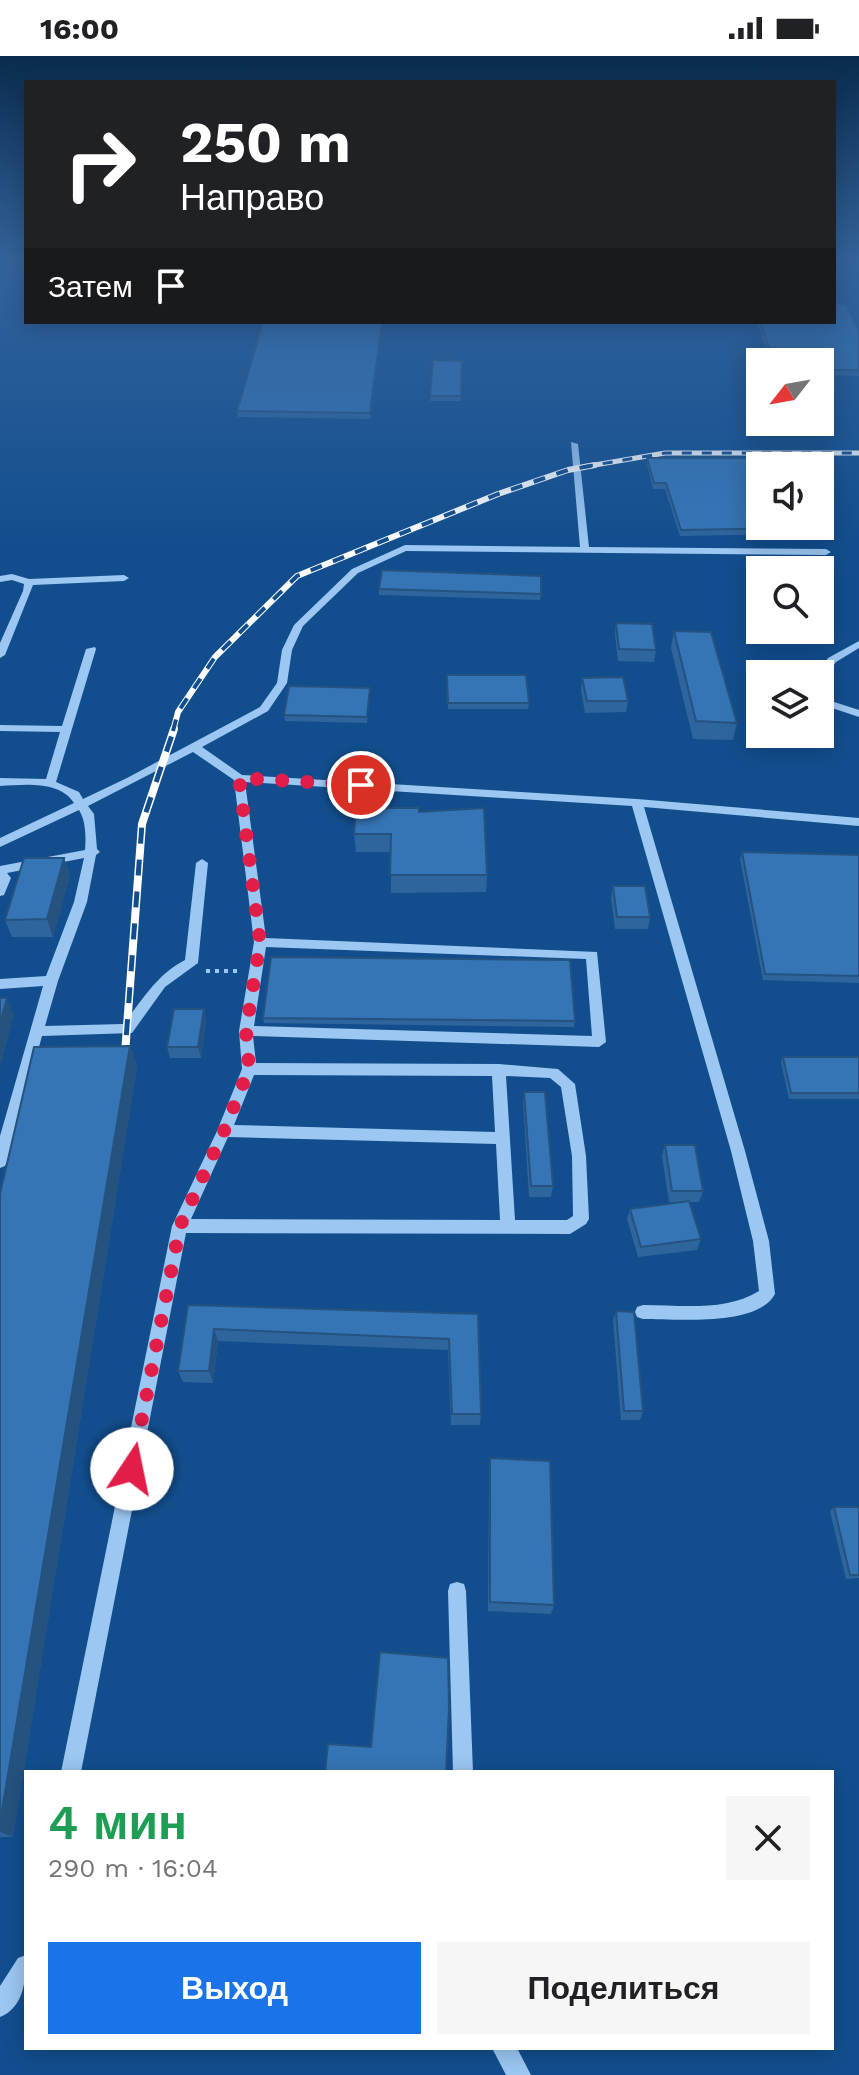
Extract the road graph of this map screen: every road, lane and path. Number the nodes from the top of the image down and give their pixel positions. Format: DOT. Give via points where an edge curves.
graph roads {
  1 [pos="574,444"];
  2 [pos="585,549"];
  3 [pos="826,552"];
  4 [pos="124,578"];
  5 [pos="0,579"];
  6 [pos="29,582"];
  7 [pos="859,644"];
  8 [pos="91,649"];
  9 [pos="0,655"];
  10 [pos="832,660"];
  11 [pos="834,705"];
  12 [pos="859,714"];
  13 [pos="0,728"];
  14 [pos="68,729"];
  15 [pos="194,747"];
  16 [pos="239,778"];
  17 [pos="0,782"];
  18 [pos="50,783"];
  19 [pos="637,803"];
  20 [pos="83,805"];
  21 [pos="859,822"];
  22 [pos="0,843"];
  23 [pos="94,852"];
  24 [pos="202,863"];
  25 [pos="0,871"];
  26 [pos="0,892"];
  27 [pos="260,942"];
  28 [pos="191,963"];
  29 [pos="256,971"];
  30 [pos="51,981"];
  31 [pos="0,984"];
  32 [pos="37,1031"];
  33 [pos="246,1031"];
  34 [pos="249,1069"];
  35 [pos="499,1070"];
  36 [pos="224,1131"];
  37 [pos="503,1138"];
  38 [pos="0,1162"];
  39 [pos="180,1226"];
  40 [pos="508,1226"];
  41 [pos="643,1312"];
  42 [pos="457,1591"];
  43 [pos="71,1770"];
  44 [pos="463,1770"];
  45 [pos="24,1969"];
  46 [pos="0,2006"];
  47 [pos="505,2050"];
  48 [pos="519,2075"];
  1 -- 2 [label="lane"];
  2 -- 3 [label="lane"];
  2 -- 15 [label="lane" via="405,548 355,571 299,625 287,650 282,683 264,709"];
  4 -- 6 [label="lane"];
  5 -- 6 [label="lane"];
  6 -- 9 [label="lane"];
  7 -- 10 [label="lane"];
  8 -- 14 [label="lane"];
  11 -- 12 [label="lane"];
  13 -- 14 [label="lane"];
  14 -- 18 [label="lane"];
  15 -- 16 [label="lane"];
  15 -- 20 [label="lane"];
  16 -- 19 [label="lane"];
  16 -- 27 [label="lane"];
  17 -- 18 [label="lane"];
  18 -- 20 [label="lane"];
  19 -- 21 [label="lane"];
  19 -- 41 [label="lane" via="742,1166 761,1241 767,1294 735,1310"];
  20 -- 22 [label="lane"];
  20 -- 23 [label="lane" via="94,829"];
  23 -- 25 [label="lane"];
  23 -- 30 [label="lane"];
  24 -- 28 [label="lane"];
  25 -- 26 [label="lane" via="5,878"];
  27 -- 29 [label="lane"];
  27 -- 33 [label="lane" via="592,955 599,1042"];
  28 -- 29 [label="path" via="204,971"];
  28 -- 32 [label="lane" via="172,971 154,988 127,1029"];
  29 -- 33 [label="lane"];
  30 -- 31 [label="lane"];
  30 -- 32 [label="lane"];
  32 -- 38 [label="lane"];
  33 -- 34 [label="lane"];
  34 -- 35 [label="lane"];
  34 -- 36 [label="lane"];
  35 -- 37 [label="lane"];
  35 -- 40 [label="lane" via="553,1073 568,1084 583,1202 577,1224"];
  36 -- 37 [label="lane"];
  36 -- 39 [label="lane"];
  37 -- 40 [label="lane"];
  39 -- 40 [label="lane"];
  39 -- 43 [label="lane"];
  42 -- 44 [label="lane"];
  45 -- 46 [label="lane"];
  47 -- 48 [label="lane"];
}
